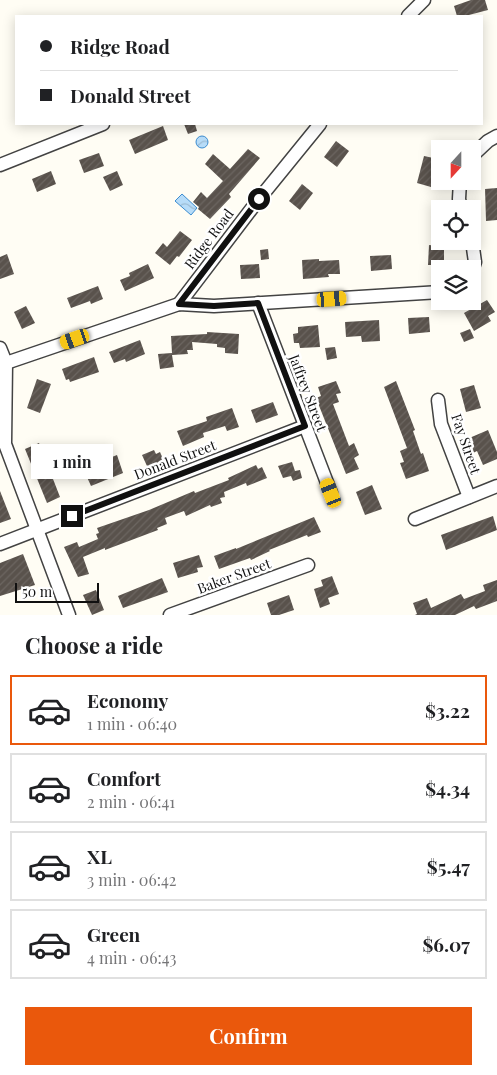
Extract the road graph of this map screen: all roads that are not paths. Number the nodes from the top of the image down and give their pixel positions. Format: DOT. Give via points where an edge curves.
graph roads {
  1 [pos="424,0"];
  2 [pos="409,15"];
  3 [pos="100,125"];
  4 [pos="319,125"];
  5 [pos="497,136"];
  6 [pos="481,147"];
  7 [pos="0,165"];
  8 [pos="431,293"];
  9 [pos="258,303"];
  10 [pos="179,304"];
  11 [pos="0,348"];
  12 [pos="6,363"];
  13 [pos="438,400"];
  14 [pos="305,426"];
  15 [pos="497,486"];
  16 [pos="331,493"];
  17 [pos="469,497"];
  18 [pos="415,519"];
  19 [pos="37,530"];
  20 [pos="0,544"];
  21 [pos="308,565"];
  22 [pos="69,615"];
  23 [pos="170,615"];
  1 -- 2 [label="street"];
  3 -- 7 [label="street"];
  4 -- 10 [label="street, Ridge Road"];
  5 -- 6 [label="street"];
  8 -- 9 [label="street"];
  9 -- 10 [label="street"];
  9 -- 14 [label="street, Jaffrey Street"];
  10 -- 12 [label="street"];
  11 -- 12 [label="street"];
  12 -- 19 [label="street" via="5,444"];
  13 -- 17 [label="street, Fay Street" via="441,424"];
  14 -- 16 [label="street, Jaffrey Street"];
  14 -- 19 [label="street, Donald Street"];
  15 -- 17 [label="street"];
  17 -- 18 [label="street"];
  19 -- 20 [label="street, Donald Street"];
  19 -- 22 [label="street"];
  21 -- 23 [label="street, Baker Street"];
}
